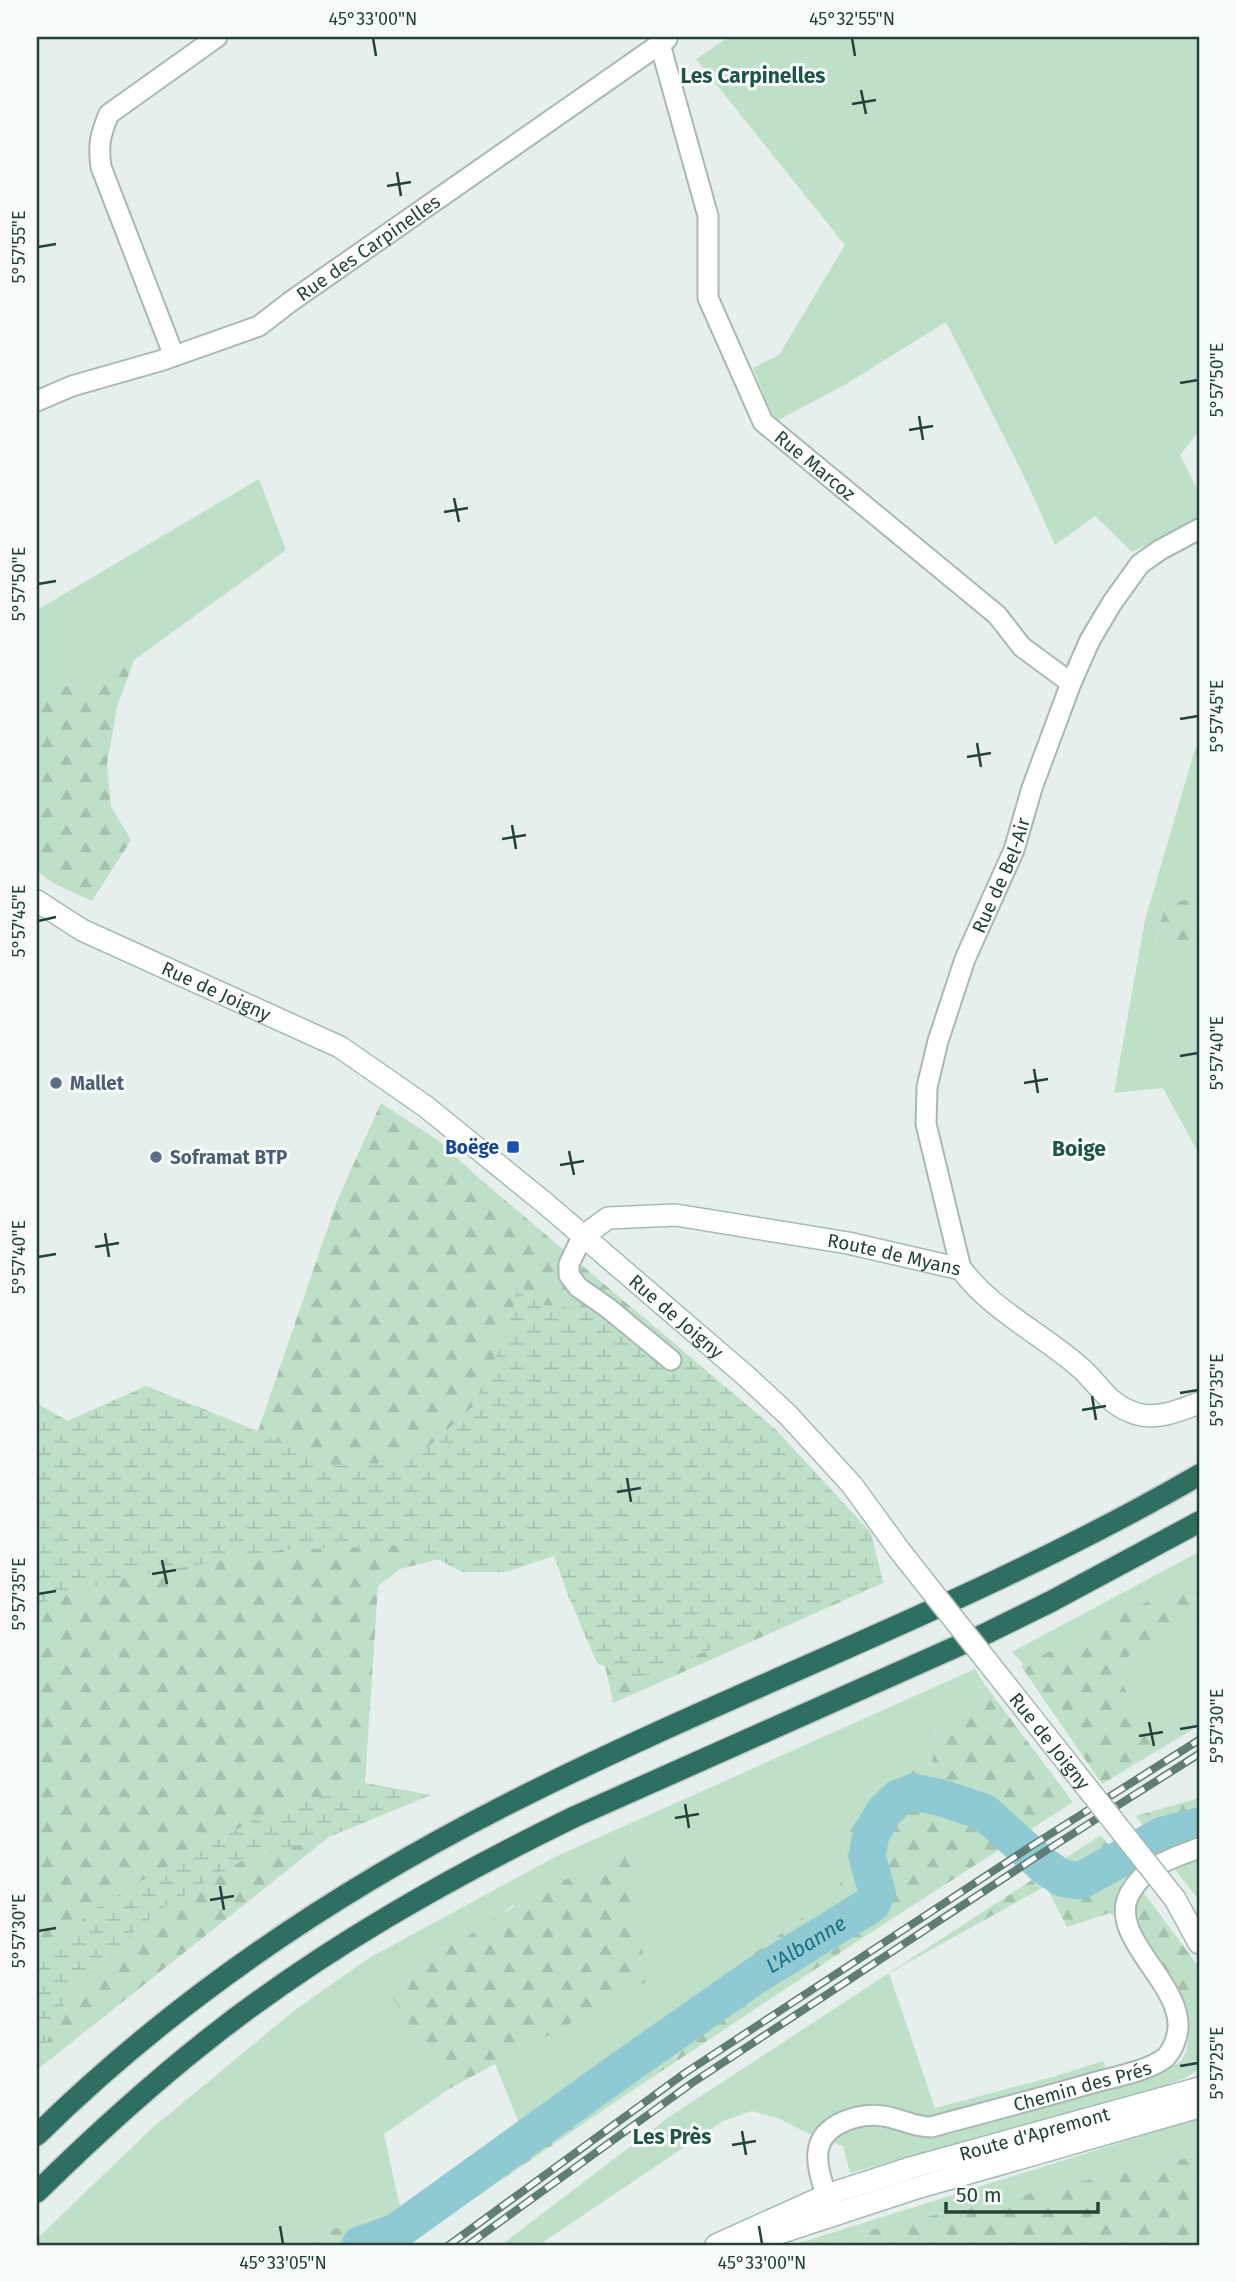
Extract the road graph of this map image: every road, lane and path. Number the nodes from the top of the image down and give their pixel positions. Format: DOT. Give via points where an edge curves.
graph roads {
  1 [pos="217,37"];
  2 [pos="665,41"];
  3 [pos="174,356"];
  4 [pos="37,401"];
  5 [pos="1199,529"];
  6 [pos="1071,683"];
  7 [pos="37,901"];
  8 [pos="582,1237"];
  9 [pos="961,1269"];
  10 [pos="671,1360"];
  11 [pos="1199,1403"];
  12 [pos="1199,1475"];
  13 [pos="1199,1522"];
  14 [pos="1199,1849"];
  15 [pos="1175,1899"];
  16 [pos="1199,1932"];
  17 [pos="1199,1943"];
  18 [pos="1199,2080"];
  19 [pos="1199,2088"];
  20 [pos="1165,2097"];
  21 [pos="1199,2108"];
  22 [pos="37,2135"];
  23 [pos="37,2192"];
  24 [pos="830,2205"];
  25 [pos="716,2245"];
  26 [pos="750,2245"];
  1 -- 3 [label="street" via="109,114 98,149"];
  2 -- 3 [label="street, Rue des Carpinelles" via="259,326"];
  2 -- 6 [label="street, Rue Marcoz" via="709,216 709,298 763,422 996,615 1022,647"];
  3 -- 4 [label="street, Rue des Carpinelles"];
  5 -- 6 [label="street, Rue de Bel-Air" via="1140,564 1090,640"];
  6 -- 9 [label="street, Rue de Bel-Air" via="1014,850 965,958 927,1087 926,1124"];
  7 -- 8 [label="main road, Rue de Joigny" via="82,930 340,1048 425,1106"];
  8 -- 9 [label="main road, Route de Myans" via="608,1218 676,1215 848,1242"];
  8 -- 10 [label="street" via="569,1264 569,1275"];
  8 -- 15 [label="main road, Rue de Joigny, bridge" via="737,1368 852,1485"];
  9 -- 11 [label="main road, Route de Myans" via="975,1288 1078,1365 1110,1401 1139,1415 1169,1414"];
  12 -- 22 [label="highway" via="1043,1559 600,1760 400,1862 278,1939 202,1994"];
  13 -- 23 [label="highway" via="1050,1602 574,1817 408,1904 213,2036 91,2139"];
  14 -- 24 [label="street, Chemin des Prés" via="1139,1877 1125,1903 1128,1929 1176,2008 1174,2046 1165,2057 1123,2075 931,2127 870,2114 835,2126 823,2136 817,2150"];
  15 -- 16 [label="main road, Rue de Joigny"];
  15 -- 17 [label="main road, Rue de Joigny"];
  18 -- 20 [label="main road"];
  19 -- 20 [label="main road, Route d'Apremont"];
  20 -- 24 [label="main road, Route d'Apremont" via="910,2168"];
  21 -- 24 [label="main road, Route d'Apremont" via="938,2182"];
  24 -- 25 [label="main road, Route d'Apremont"];
  24 -- 26 [label="main road, Route d'Apremont"];
}
